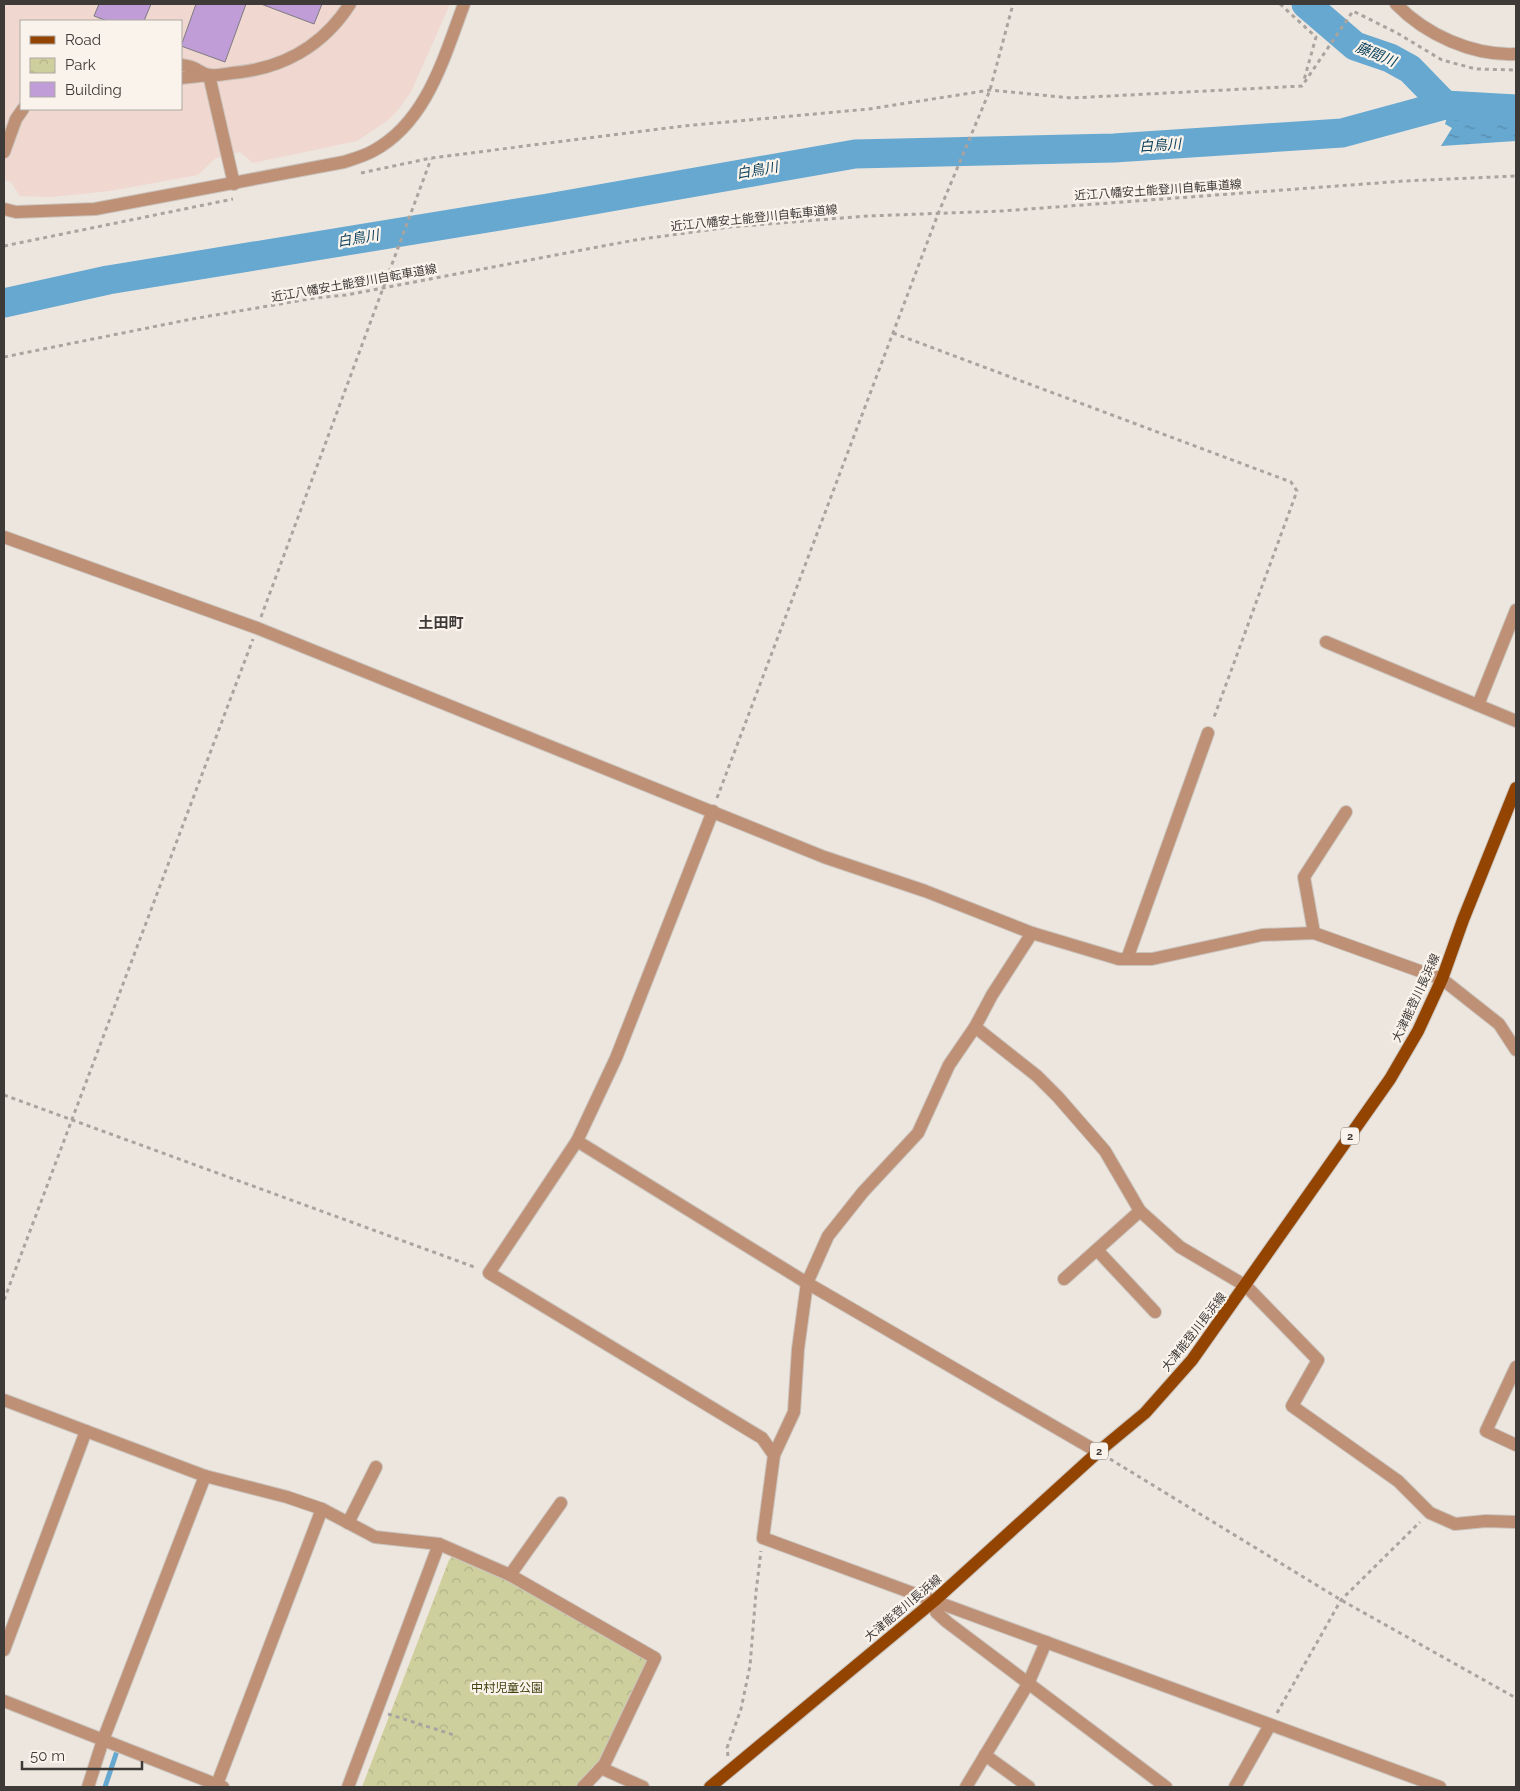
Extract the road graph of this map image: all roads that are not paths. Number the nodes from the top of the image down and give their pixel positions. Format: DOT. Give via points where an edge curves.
graph roads {
  1 [pos="350,4"];
  2 [pos="464,4"];
  3 [pos="1396,4"];
  4 [pos="1516,54"];
  5 [pos="182,65"];
  6 [pos="209,75"];
  7 [pos="182,78"];
  8 [pos="22,110"];
  9 [pos="4,152"];
  10 [pos="234,184"];
  11 [pos="4,209"];
  12 [pos="4,536"];
  13 [pos="1515,615"];
  14 [pos="1326,642"];
  15 [pos="1478,705"];
  16 [pos="1516,721"];
  17 [pos="1208,733"];
  18 [pos="1516,788"];
  19 [pos="1512,807"];
  20 [pos="713,811"];
  21 [pos="1346,812"];
  22 [pos="1032,933"];
  23 [pos="1314,933"];
  24 [pos="1126,959"];
  25 [pos="1442,979"];
  26 [pos="975,1027"];
  27 [pos="1516,1050"];
  28 [pos="577,1142"];
  29 [pos="1140,1211"];
  30 [pos="1097,1250"];
  31 [pos="1064,1279"];
  32 [pos="807,1283"];
  33 [pos="1246,1286"];
  34 [pos="1154,1312"];
  35 [pos="1516,1367"];
  36 [pos="4,1400"];
  37 [pos="86,1431"];
  38 [pos="1516,1445"];
  39 [pos="1098,1452"];
  40 [pos="774,1455"];
  41 [pos="376,1467"];
  42 [pos="205,1476"];
  43 [pos="561,1503"];
  44 [pos="322,1510"];
  45 [pos="1516,1522"];
  46 [pos="348,1523"];
  47 [pos="439,1544"];
  48 [pos="510,1574"];
  49 [pos="934,1601"];
  50 [pos="1046,1642"];
  51 [pos="4,1650"];
  52 [pos="1028,1684"];
  53 [pos="4,1701"];
  54 [pos="1270,1725"];
  55 [pos="104,1740"];
  56 [pos="985,1755"];
  57 [pos="601,1768"];
  58 [pos="219,1786"];
  59 [pos="88,1787"];
  60 [pos="348,1787"];
  61 [pos="583,1787"];
  62 [pos="643,1787"];
  63 [pos="710,1787"];
  64 [pos="966,1787"];
  65 [pos="1029,1787"];
  66 [pos="1166,1787"];
  67 [pos="1235,1787"];
  68 [pos="1440,1787"];
  1 -- 6 [label="street" via="327,33 291,58 253,72"];
  2 -- 10 [label="street" via="437,76 418,110 396,134 373,151 344,162"];
  3 -- 4 [label="street" via="1424,28 1454,42"];
  5 -- 6 [label="street" via="194,65"];
  6 -- 7 [label="street"];
  6 -- 10 [label="street"];
  8 -- 9 [label="street"];
  10 -- 11 [label="street" via="95,209 16,212"];
  12 -- 20 [label="street" via="257,628"];
  13 -- 15 [label="street"];
  14 -- 15 [label="street"];
  15 -- 16 [label="street"];
  17 -- 24 [label="street"];
  18 -- 19 [label="main road, 大津能登川長浜線 / 2"];
  19 -- 25 [label="main road, 大津能登川長浜線 / 2"];
  20 -- 22 [label="street" via="824,857 925,891"];
  20 -- 28 [label="street" via="616,1058"];
  21 -- 23 [label="street" via="1304,877"];
  22 -- 24 [label="street"];
  22 -- 26 [label="street"];
  23 -- 24 [label="street" via="1262,935 1152,960"];
  23 -- 25 [label="street"];
  25 -- 27 [label="street" via="1499,1024"];
  25 -- 33 [label="main road, 大津能登川長浜線 / 2" via="1418,1032 1390,1079"];
  26 -- 29 [label="street" via="1037,1076 1058,1097 1105,1151"];
  26 -- 32 [label="street" via="949,1065 918,1133 863,1192 828,1236"];
  28 -- 32 [label="street"];
  28 -- 40 [label="street" via="489,1273 762,1438"];
  29 -- 30 [label="street"];
  29 -- 33 [label="street" via="1180,1247"];
  30 -- 31 [label="street"];
  30 -- 34 [label="street"];
  32 -- 39 [label="street"];
  32 -- 40 [label="street" via="794,1412"];
  33 -- 39 [label="main road, 大津能登川長浜線 / 2" via="1192,1360 1145,1413"];
  33 -- 45 [label="street" via="1318,1360 1292,1406 1398,1481 1430,1513 1455,1524"];
  35 -- 38 [label="street" via="1486,1430"];
  36 -- 37 [label="street"];
  37 -- 42 [label="street"];
  37 -- 51 [label="street"];
  39 -- 49 [label="main road, 大津能登川長浜線 / 2"];
  40 -- 49 [label="street" via="763,1538"];
  41 -- 46 [label="street"];
  42 -- 44 [label="street" via="287,1497"];
  42 -- 55 [label="street"];
  43 -- 48 [label="street"];
  44 -- 46 [label="street"];
  44 -- 58 [label="street"];
  46 -- 47 [label="street" via="375,1537"];
  47 -- 48 [label="street"];
  47 -- 60 [label="street"];
  48 -- 57 [label="street" via="654,1658"];
  49 -- 50 [label="street"];
  49 -- 52 [label="street" via="936,1612 947,1622"];
  49 -- 63 [label="main road, 大津能登川長浜線 / 2"];
  50 -- 52 [label="street"];
  50 -- 54 [label="street"];
  52 -- 56 [label="street"];
  52 -- 66 [label="street"];
  53 -- 55 [label="street"];
  54 -- 67 [label="street"];
  54 -- 68 [label="street"];
  55 -- 58 [label="street"];
  55 -- 59 [label="street"];
  56 -- 64 [label="street"];
  56 -- 65 [label="street"];
  57 -- 61 [label="street"];
  57 -- 62 [label="street"];
}
